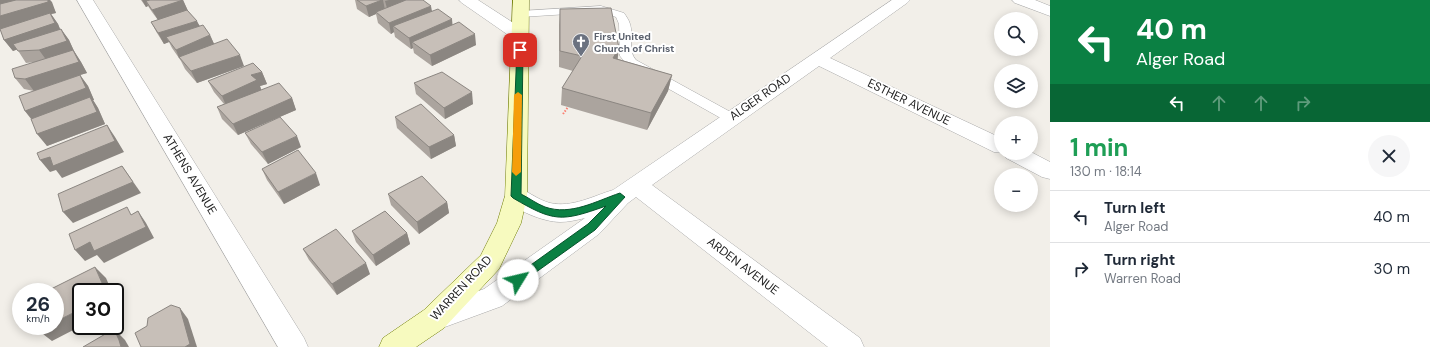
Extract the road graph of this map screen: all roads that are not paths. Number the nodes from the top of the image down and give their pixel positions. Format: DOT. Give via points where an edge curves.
graph roads {
  1 [pos="85,0"];
  2 [pos="467,0"];
  3 [pos="902,0"];
  4 [pos="1020,0"];
  5 [pos="521,7"];
  6 [pos="1050,11"];
  7 [pos="520,35"];
  8 [pos="817,58"];
  9 [pos="731,118"];
  10 [pos="994,144"];
  11 [pos="1029,160"];
  12 [pos="1050,170"];
  13 [pos="628,191"];
  14 [pos="516,196"];
  15 [pos="434,319"];
  16 [pos="294,347"];
  17 [pos="393,347"];
  18 [pos="850,347"];
  1 -- 16 [label="street, ATHENS AVENUE"];
  2 -- 7 [label="street"];
  3 -- 8 [label="street, ALGER ROAD"];
  4 -- 6 [label="street"];
  5 -- 7 [label="main road, WARREN ROAD"];
  5 -- 9 [label="lane" via="601,9 620,14 625,24 626,56 632,63"];
  7 -- 14 [label="main road, WARREN ROAD"];
  8 -- 9 [label="street, ALGER ROAD"];
  8 -- 10 [label="street, ESTHER AVENUE"];
  9 -- 13 [label="street, ALGER ROAD"];
  11 -- 12 [label="street"];
  13 -- 14 [label="street, ALGER ROAD" via="578,212 565,214 554,214 540,209"];
  13 -- 15 [label="street, ALGER ROAD" via="591,227 493,298"];
  13 -- 18 [label="street, ARDEN AVENUE"];
  14 -- 15 [label="main road, WARREN ROAD" via="509,223 490,262"];
  15 -- 17 [label="main road, WARREN ROAD"];
}
